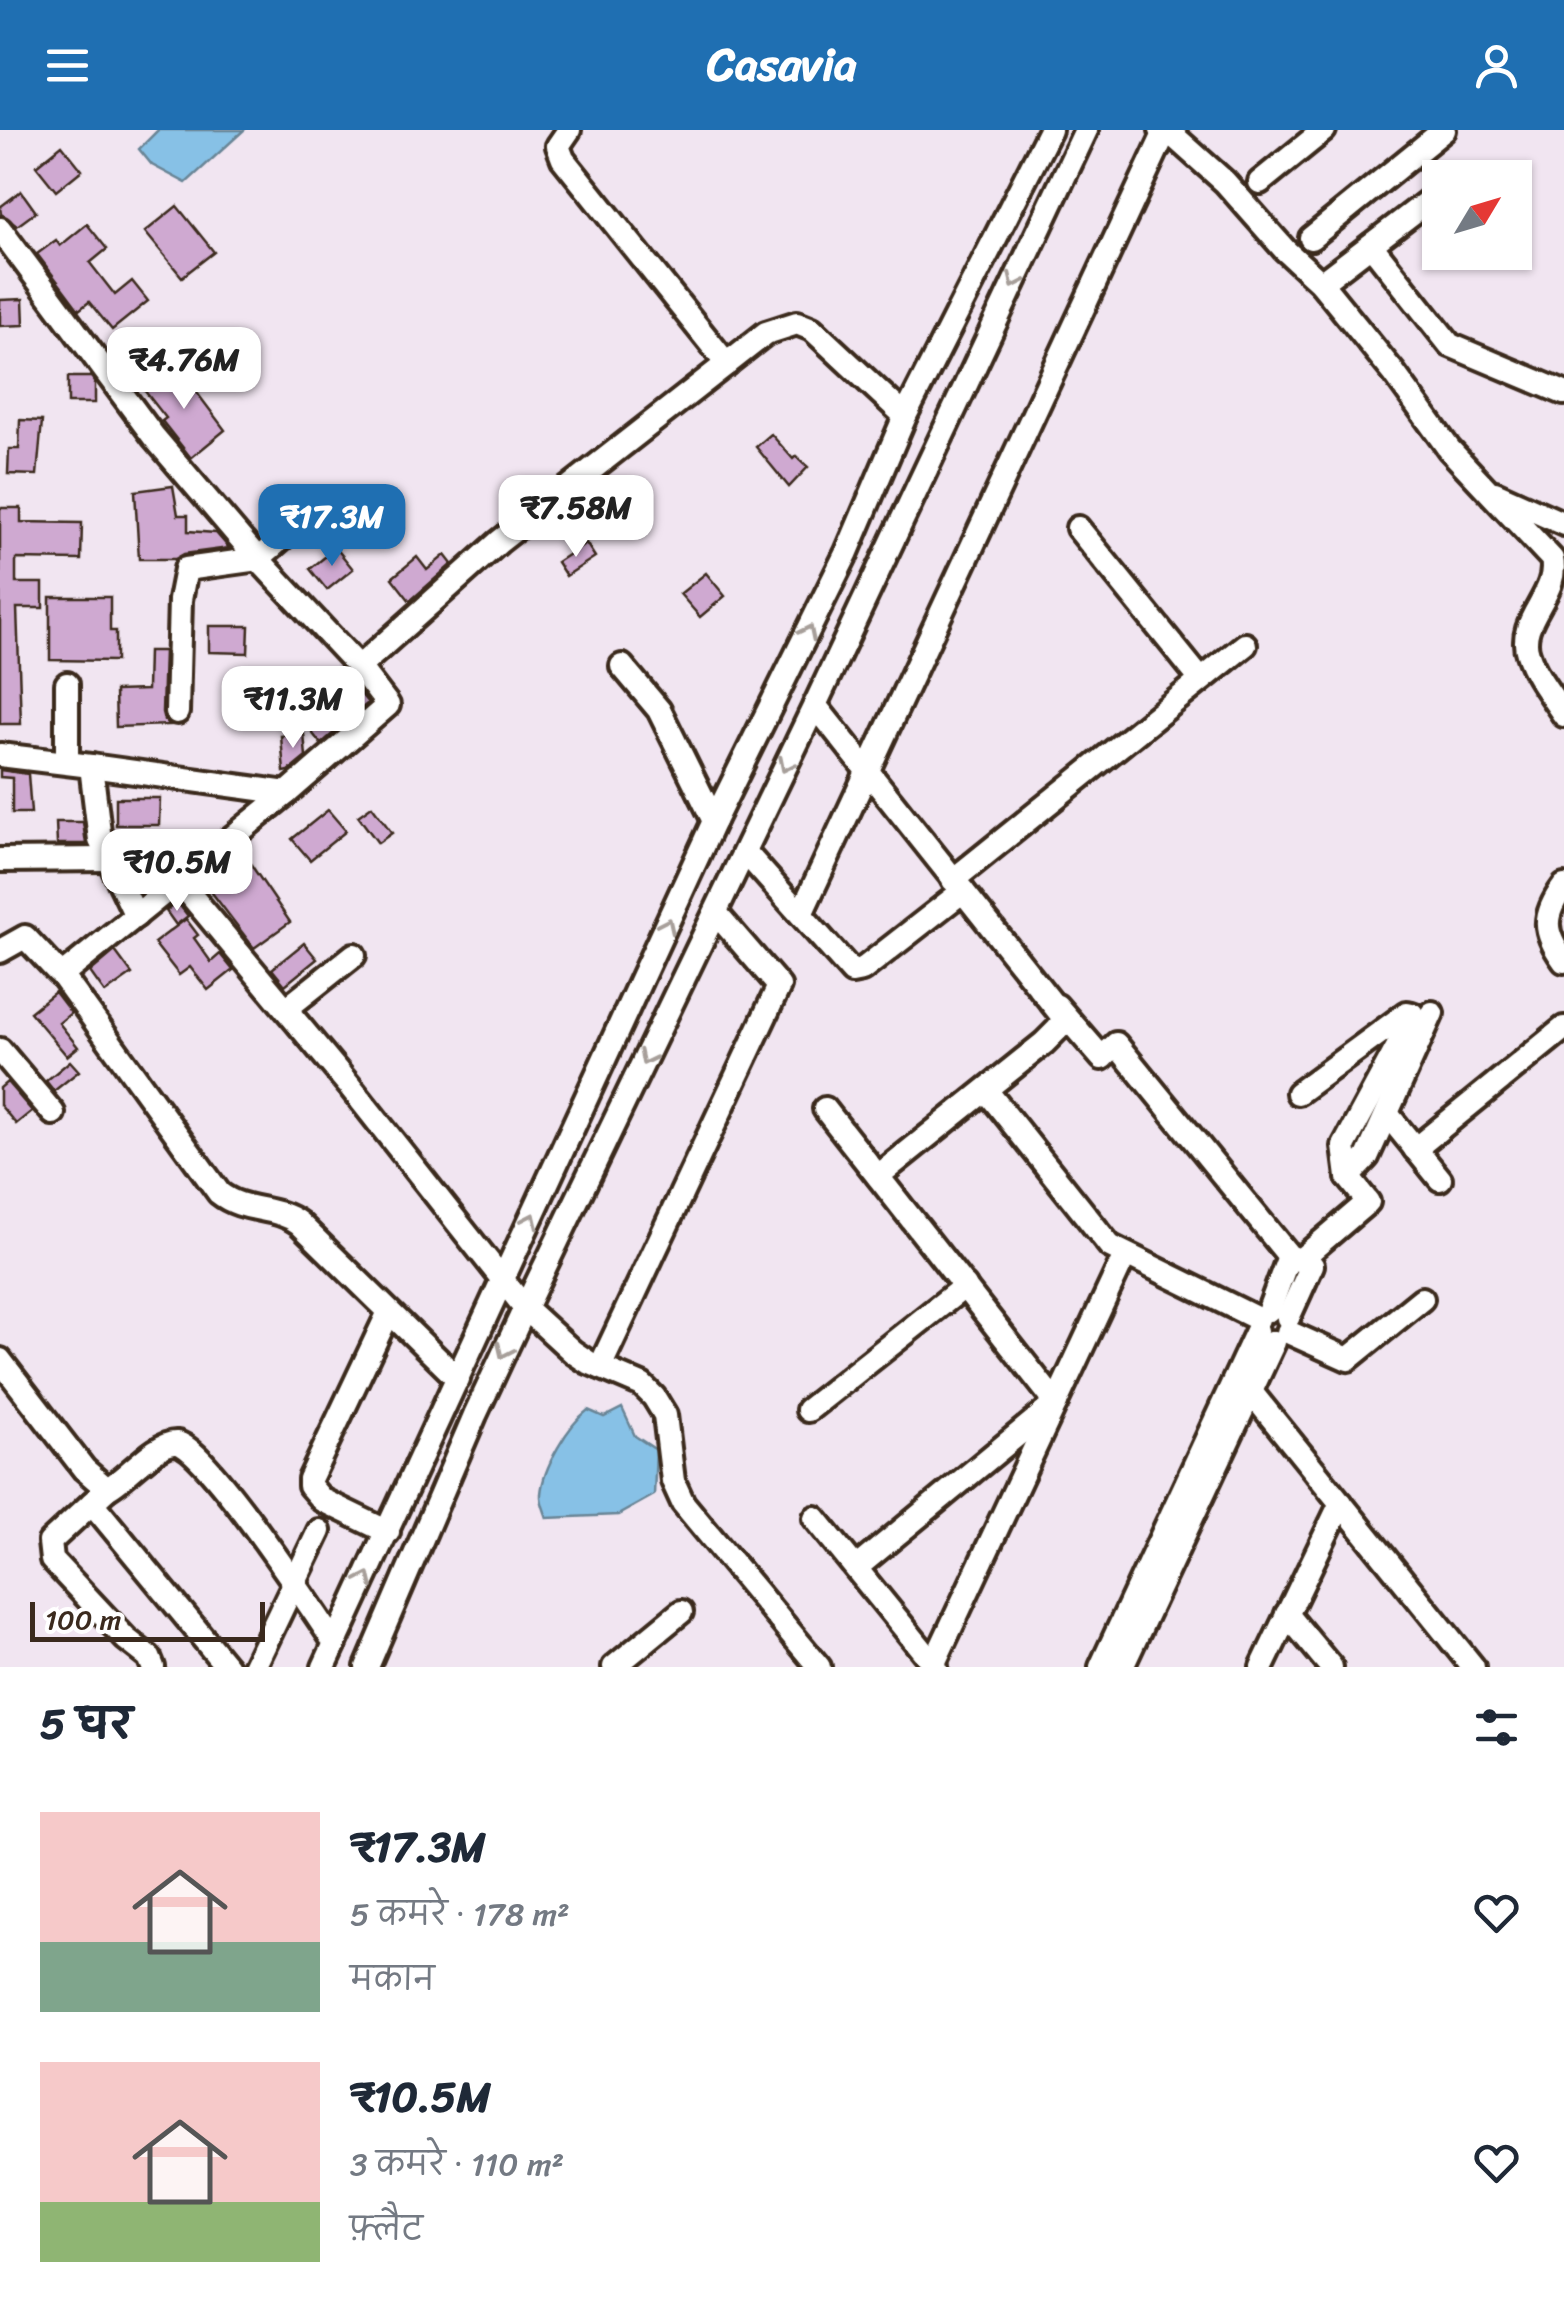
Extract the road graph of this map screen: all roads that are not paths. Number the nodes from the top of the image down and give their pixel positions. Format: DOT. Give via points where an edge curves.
graph roads {
  1 [pos="569,130"];
  2 [pos="1050,130"];
  3 [pos="1086,130"];
  4 [pos="1324,130"];
  5 [pos="1444,130"];
  6 [pos="1163,131"];
  7 [pos="1260,182"];
  8 [pos="1422,206"];
  9 [pos="1002,222"];
  10 [pos="0,229"];
  11 [pos="1312,238"];
  12 [pos="1035,239"];
  13 [pos="1370,245"];
  14 [pos="1322,283"];
  15 [pos="727,364"];
  16 [pos="1564,393"];
  17 [pos="906,416"];
  18 [pos="1483,488"];
  19 [pos="304,519"];
  20 [pos="1564,524"];
  21 [pos="1078,528"];
  22 [pos="1536,539"];
  23 [pos="1564,550"];
  24 [pos="258,559"];
  25 [pos="1245,644"];
  26 [pos="622,666"];
  27 [pos="359,667"];
  28 [pos="1564,678"];
  29 [pos="1201,680"];
  30 [pos="67,684"];
  31 [pos="815,705"];
  32 [pos="1559,708"];
  33 [pos="177,712"];
  34 [pos="0,755"];
  35 [pos="79,763"];
  36 [pos="867,770"];
  37 [pos="287,793"];
  38 [pos="714,822"];
  39 [pos="745,852"];
  40 [pos="108,859"];
  41 [pos="0,860"];
  42 [pos="179,880"];
  43 [pos="958,886"];
  44 [pos="1564,886"];
  45 [pos="716,913"];
  46 [pos="801,914"];
  47 [pos="136,916"];
  48 [pos="0,952"];
  49 [pos="354,955"];
  50 [pos="1564,960"];
  51 [pos="61,974"];
  52 [pos="1055,1003"];
  53 [pos="286,1009"];
  54 [pos="1432,1012"];
  55 [pos="1564,1028"];
  56 [pos="0,1050"];
  57 [pos="986,1090"];
  58 [pos="1298,1093"];
  59 [pos="825,1109"];
  60 [pos="54,1112"];
  61 [pos="1388,1116"];
  62 [pos="1415,1149"];
  63 [pos="878,1176"];
  64 [pos="1348,1177"];
  65 [pos="1440,1179"];
  66 [pos="1125,1255"];
  67 [pos="1295,1258"];
  68 [pos="504,1279"];
  69 [pos="965,1286"];
  70 [pos="1422,1300"];
  71 [pos="524,1308"];
  72 [pos="389,1312"];
  73 [pos="1272,1325"];
  74 [pos="0,1360"];
  75 [pos="600,1367"];
  76 [pos="458,1379"];
  77 [pos="1252,1392"];
  78 [pos="1056,1403"];
  79 [pos="808,1410"];
  80 [pos="99,1496"];
  81 [pos="1341,1503"];
  82 [pos="815,1518"];
  83 [pos="318,1531"];
  84 [pos="388,1532"];
  85 [pos="856,1568"];
  86 [pos="296,1584"];
  87 [pos="681,1612"];
  88 [pos="1288,1614"];
  89 [pos="335,1643"];
  90 [pos="935,1665"];
  91 [pos="153,1667"];
  92 [pos="227,1667"];
  93 [pos="254,1667"];
  94 [pos="324,1667"];
  95 [pos="368,1667"];
  96 [pos="614,1667"];
  97 [pos="819,1667"];
  98 [pos="1101,1667"];
  99 [pos="1122,1667"];
  100 [pos="1262,1667"];
  101 [pos="1331,1667"];
  102 [pos="1473,1667"];
  1 -- 15 [label="street" via="558,146 562,159"];
  2 -- 9 [label="street"];
  3 -- 12 [label="street"];
  4 -- 7 [label="street"];
  5 -- 11 [label="street"];
  6 -- 14 [label="street" via="1224,182"];
  6 -- 36 [label="street"];
  8 -- 13 [label="street"];
  9 -- 12 [label="street"];
  9 -- 17 [label="street"];
  10 -- 24 [label="street" via="154,437"];
  12 -- 31 [label="street, one-way"];
  13 -- 14 [label="street"];
  13 -- 16 [label="street" via="1450,345"];
  14 -- 18 [label="street"];
  15 -- 17 [label="street" via="766,334 797,323 812,329"];
  15 -- 27 [label="street" via="499,542"];
  38 -- 17 [label="street, one-way"];
  18 -- 20 [label="street"];
  18 -- 22 [label="street"];
  19 -- 24 [label="street"];
  21 -- 29 [label="street"];
  22 -- 23 [label="street"];
  22 -- 32 [label="street" via="1555,570 1526,651"];
  24 -- 27 [label="street"];
  24 -- 33 [label="street" via="186,569"];
  25 -- 29 [label="street"];
  26 -- 38 [label="street" via="659,710"];
  27 -- 37 [label="street" via="386,708"];
  28 -- 32 [label="street"];
  29 -- 43 [label="street"];
  30 -- 35 [label="street"];
  31 -- 36 [label="street"];
  31 -- 39 [label="street, one-way"];
  34 -- 35 [label="street"];
  35 -- 37 [label="street"];
  35 -- 40 [label="street"];
  36 -- 43 [label="street"];
  36 -- 46 [label="street"];
  37 -- 42 [label="street"];
  68 -- 38 [label="street, one-way"];
  39 -- 45 [label="street"];
  39 -- 46 [label="street"];
  40 -- 41 [label="street"];
  40 -- 47 [label="street"];
  42 -- 47 [label="street"];
  42 -- 53 [label="street"];
  43 -- 46 [label="street" via="852,972"];
  43 -- 52 [label="street"];
  44 -- 50 [label="street" via="1548,938"];
  45 -- 71 [label="street, one-way"];
  45 -- 75 [label="street" via="779,986"];
  47 -- 51 [label="street"];
  48 -- 51 [label="street" via="26,937"];
  49 -- 53 [label="street"];
  51 -- 72 [label="street" via="219,1193 246,1209 288,1215"];
  52 -- 57 [label="street" via="1063,1017 1059,1028"];
  52 -- 67 [label="street" via="1102,1058 1116,1044"];
  53 -- 68 [label="street"];
  54 -- 61 [label="street"];
  55 -- 62 [label="street"];
  56 -- 60 [label="street"];
  57 -- 63 [label="street"];
  57 -- 66 [label="street" via="1110,1246"];
  58 -- 64 [label="street" via="1412,1014 1344,1146"];
  59 -- 63 [label="street"];
  61 -- 62 [label="street"];
  61 -- 64 [label="street" via="1367,1158"];
  62 -- 65 [label="street"];
  63 -- 69 [label="street"];
  64 -- 67 [label="street" via="1368,1202"];
  66 -- 73 [label="street"];
  66 -- 78 [label="street"];
  67 -- 73 [label="street"];
  68 -- 71 [label="street"];
  68 -- 76 [label="street"];
  69 -- 78 [label="street"];
  69 -- 79 [label="street"];
  70 -- 73 [label="street" via="1348,1359"];
  71 -- 75 [label="street"];
  71 -- 95 [label="street, one-way"];
  72 -- 76 [label="street"];
  72 -- 84 [label="street" via="310,1486 322,1500"];
  73 -- 77 [label="street"];
  73 -- 98 [label="street"];
  74 -- 80 [label="street"];
  75 -- 97 [label="street" via="642,1385 654,1398 665,1415 673,1480 683,1503"];
  76 -- 84 [label="street"];
  77 -- 81 [label="street"];
  77 -- 99 [label="street"];
  78 -- 85 [label="street"];
  78 -- 90 [label="street"];
  80 -- 86 [label="street" via="165,1445 180,1443 205,1465"];
  80 -- 91 [label="street" via="50,1542 52,1560"];
  80 -- 92 [label="street"];
  81 -- 88 [label="street"];
  81 -- 102 [label="street"];
  82 -- 85 [label="street"];
  83 -- 86 [label="street"];
  89 -- 84 [label="street, one-way"];
  85 -- 90 [label="street"];
  86 -- 89 [label="street"];
  86 -- 93 [label="street"];
  87 -- 96 [label="street"];
  88 -- 100 [label="street"];
  88 -- 101 [label="street"];
  89 -- 94 [label="street"];
}
